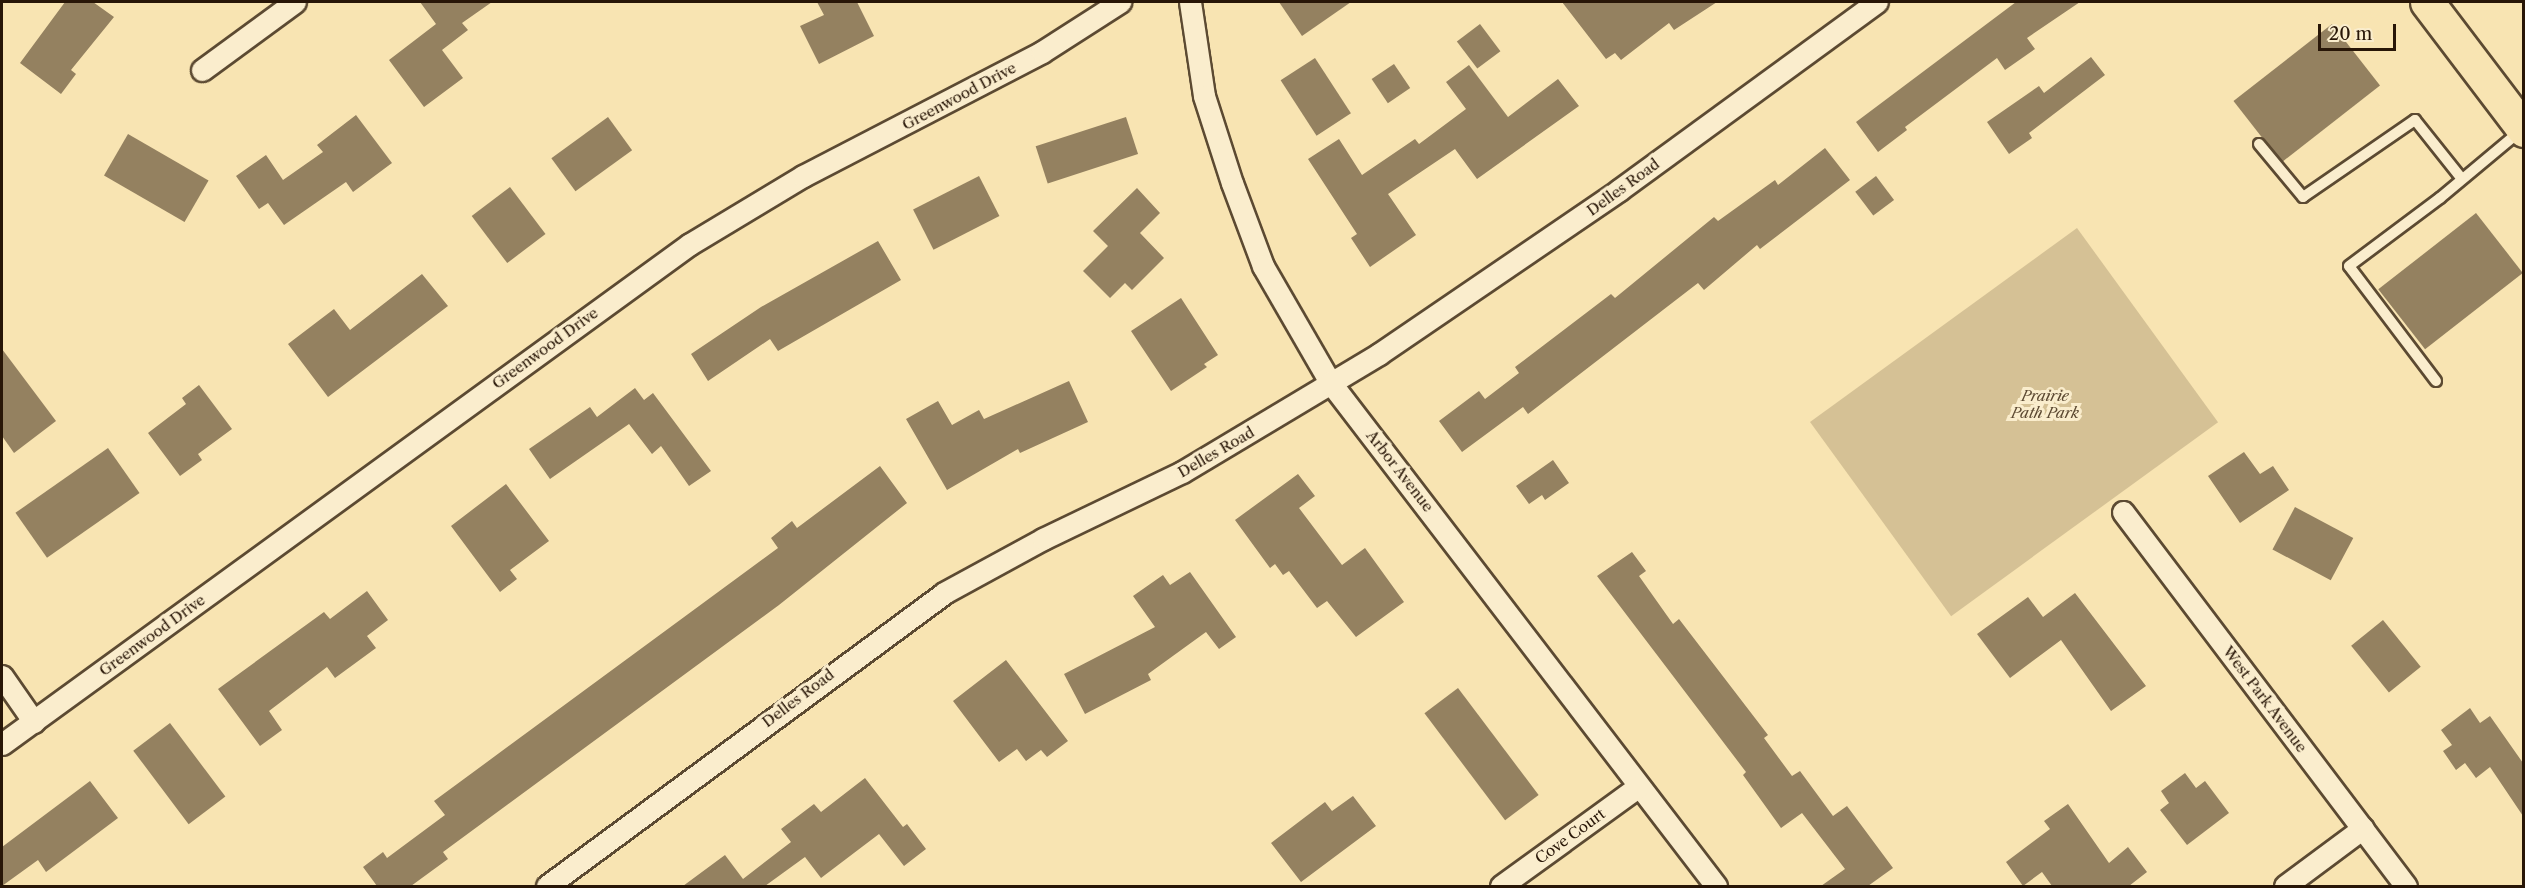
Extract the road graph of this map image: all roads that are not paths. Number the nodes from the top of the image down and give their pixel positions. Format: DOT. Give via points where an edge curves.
graph roads {
  1 [pos="295,2"];
  2 [pos="1120,2"];
  3 [pos="1190,2"];
  4 [pos="1876,2"];
  5 [pos="2427,2"];
  6 [pos="202,70"];
  7 [pos="2523,129"];
  8 [pos="2259,144"];
  9 [pos="2462,179"];
  10 [pos="2436,381"];
  11 [pos="1330,382"];
  12 [pos="2123,512"];
  13 [pos="2,676"];
  14 [pos="34,722"];
  15 [pos="2,744"];
  16 [pos="1639,786"];
  17 [pos="2363,828"];
  18 [pos="547,886"];
  19 [pos="1501,886"];
  20 [pos="1716,886"];
  21 [pos="2285,886"];
  22 [pos="2406,886"];
  1 -- 6 [label="street"];
  2 -- 14 [label="street, Greenwood Drive" via="1042,52 803,176 690,244"];
  3 -- 11 [label="street, Arbor Avenue" via="1204,96 1232,183 1263,266"];
  4 -- 11 [label="street, Delles Road" via="1500,273"];
  5 -- 7 [label="main road"];
  7 -- 9 [label="lane"];
  8 -- 9 [label="lane" via="2303,197 2415,120"];
  9 -- 10 [label="lane" via="2349,266"];
  11 -- 16 [label="street, Arbor Avenue"];
  11 -- 18 [label="street, Delles Road" via="1182,472 1033,544 945,593"];
  12 -- 17 [label="street, West Park Avenue"];
  13 -- 14 [label="street"];
  14 -- 15 [label="street, Greenwood Drive"];
  16 -- 19 [label="street, Cove Court"];
  16 -- 20 [label="street, Arbor Avenue"];
  17 -- 21 [label="street"];
  17 -- 22 [label="street, West Park Avenue"];
}
